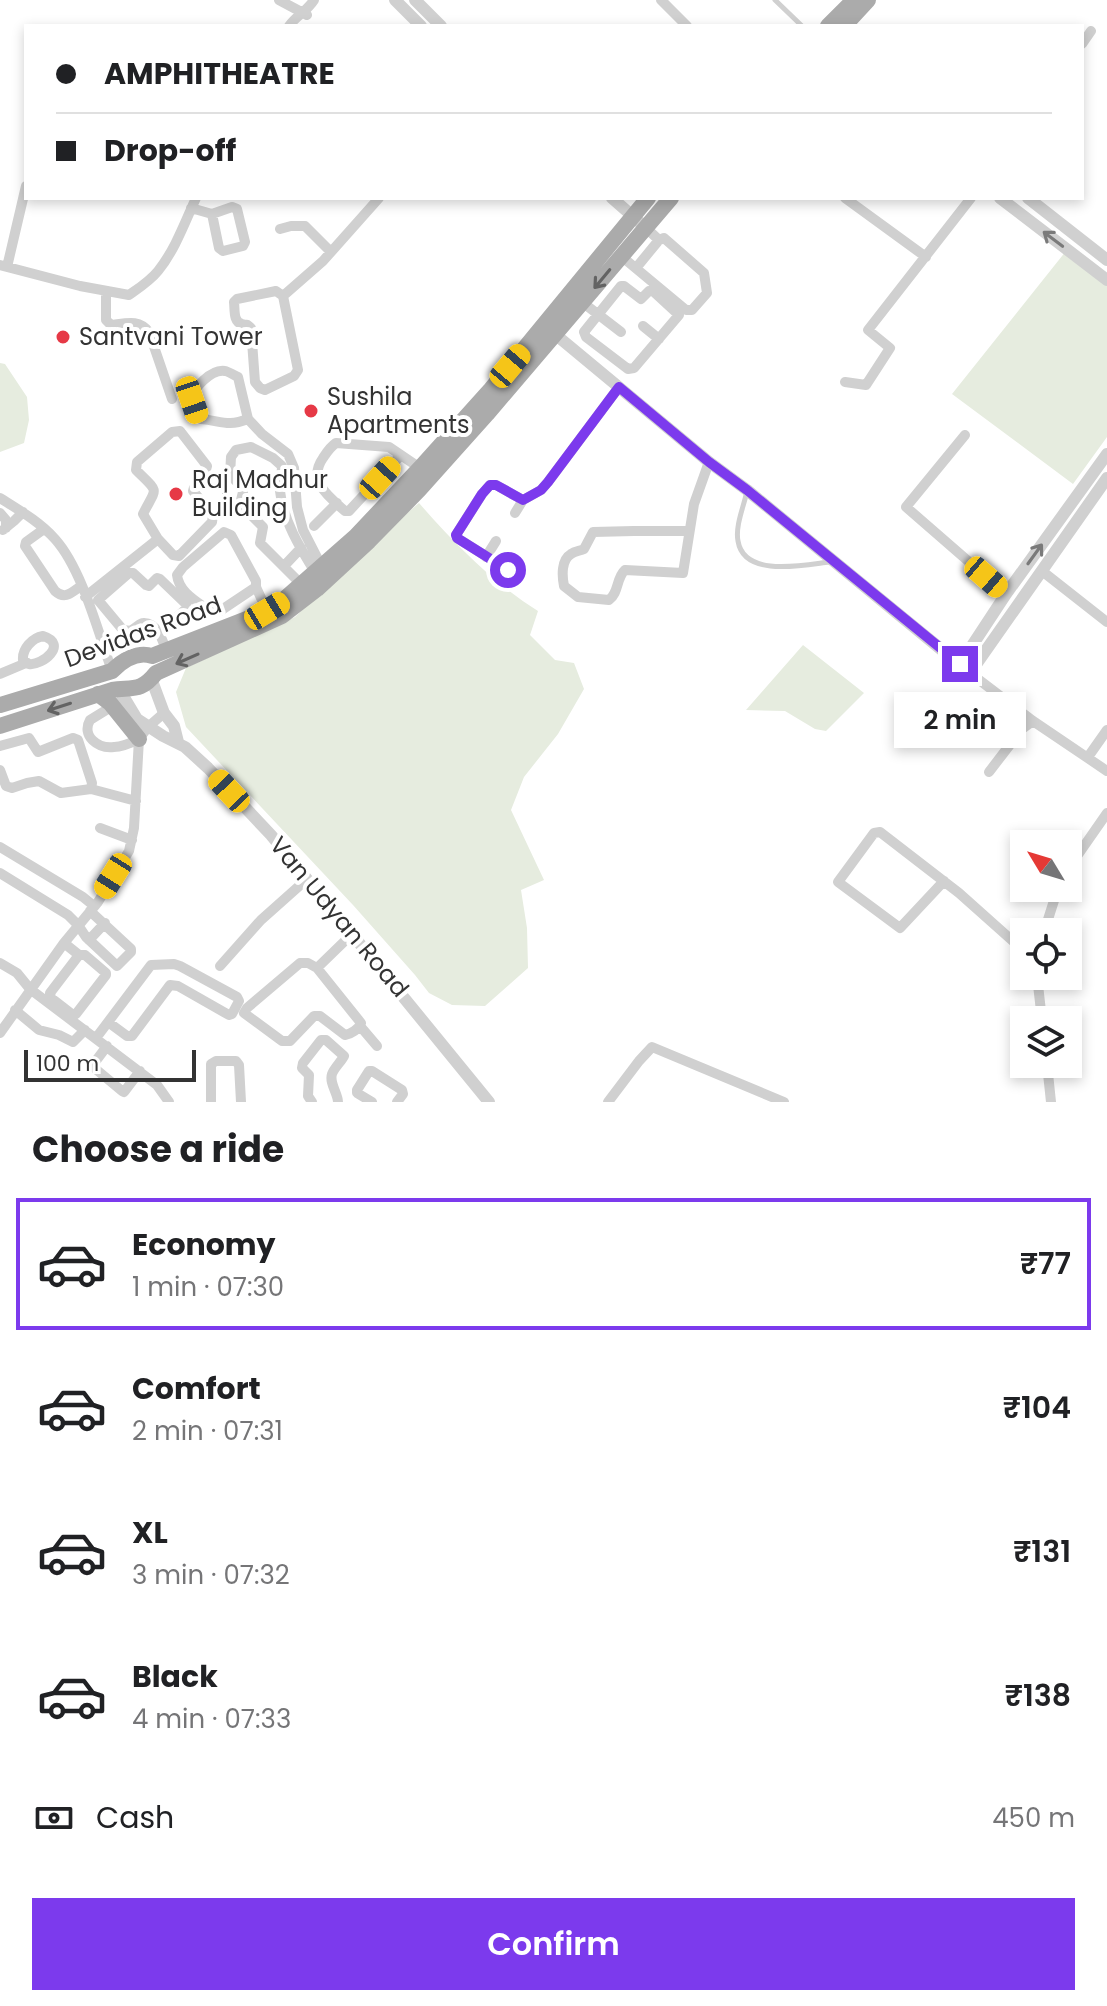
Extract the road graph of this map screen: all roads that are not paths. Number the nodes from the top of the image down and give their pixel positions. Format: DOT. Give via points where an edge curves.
graph roads {
  1 [pos="279,0"];
  2 [pos="395,0"];
  3 [pos="661,0"];
  4 [pos="775,0"];
  5 [pos="854,0"];
  6 [pos="868,0"];
  7 [pos="413,5"];
  8 [pos="308,12"];
  9 [pos="290,24"];
  10 [pos="420,24"];
  11 [pos="438,24"];
  12 [pos="685,24"];
  13 [pos="800,24"];
  14 [pos="830,24"];
  15 [pos="846,24"];
  16 [pos="1091,31"];
  17 [pos="1084,41"];
  18 [pos="24,193"];
  19 [pos="377,200"];
  20 [pos="614,200"];
  21 [pos="848,200"];
  22 [pos="969,200"];
  23 [pos="1003,200"];
  24 [pos="1031,200"];
  25 [pos="194,203"];
  26 [pos="647,203"];
  27 [pos="212,214"];
  28 [pos="639,221"];
  29 [pos="280,229"];
  30 [pos="659,240"];
  31 [pos="331,252"];
  32 [pos="621,256"];
  33 [pos="926,257"];
  34 [pos="1107,260"];
  35 [pos="3,266"];
  36 [pos="636,268"];
  37 [pos="1107,280"];
  38 [pos="106,291"];
  39 [pos="283,296"];
  40 [pos="582,302"];
  41 [pos="598,314"];
  42 [pos="643,326"];
  43 [pos="550,330"];
  44 [pos="621,332"];
  45 [pos="659,339"];
  46 [pos="845,382"];
  47 [pos="619,387"];
  48 [pos="172,399"];
  49 [pos="248,419"];
  50 [pos="965,435"];
  51 [pos="1107,454"];
  52 [pos="401,455"];
  53 [pos="709,462"];
  54 [pos="420,468"];
  55 [pos="1107,478"];
  56 [pos="747,490"];
  57 [pos="0,498"];
  58 [pos="523,500"];
  59 [pos="337,503"];
  60 [pos="515,513"];
  61 [pos="9,520"];
  62 [pos="314,526"];
  63 [pos="44,529"];
  64 [pos="688,531"];
  65 [pos="158,539"];
  66 [pos="496,541"];
  67 [pos="301,548"];
  68 [pos="486,557"];
  69 [pos="833,561"];
  70 [pos="284,566"];
  71 [pos="318,569"];
  72 [pos="508,570"];
  73 [pos="1042,571"];
  74 [pos="301,584"];
  75 [pos="256,587"];
  76 [pos="1006,594"];
  77 [pos="88,597"];
  78 [pos="225,608"];
  79 [pos="267,611"];
  80 [pos="1107,622"];
  81 [pos="236,624"];
  82 [pos="160,633"];
  83 [pos="26,663"];
  84 [pos="156,664"];
  85 [pos="960,664"];
  86 [pos="112,671"];
  87 [pos="970,673"];
  88 [pos="0,674"];
  89 [pos="119,698"];
  90 [pos="1,703"];
  91 [pos="164,713"];
  92 [pos="1033,721"];
  93 [pos="0,726"];
  94 [pos="1107,730"];
  95 [pos="144,733"];
  96 [pos="178,742"];
  97 [pos="0,746"];
  98 [pos="1088,757"];
  99 [pos="0,770"];
  100 [pos="1107,771"];
  101 [pos="989,772"];
  102 [pos="91,789"];
  103 [pos="136,801"];
  104 [pos="1107,813"];
  105 [pos="100,828"];
  106 [pos="132,840"];
  107 [pos="0,847"];
  108 [pos="1082,849"];
  109 [pos="0,873"];
  110 [pos="307,879"];
  111 [pos="944,881"];
  112 [pos="92,908"];
  113 [pos="105,923"];
  114 [pos="78,925"];
  115 [pos="352,934"];
  116 [pos="1010,939"];
  117 [pos="89,940"];
  118 [pos="64,943"];
  119 [pos="79,955"];
  120 [pos="52,960"];
  121 [pos="0,963"];
  122 [pos="220,966"];
  123 [pos="317,968"];
  124 [pos="67,971"];
  125 [pos="40,976"];
  126 [pos="54,988"];
  127 [pos="30,989"];
  128 [pos="15,1010"];
  129 [pos="108,1022"];
  130 [pos="360,1026"];
  131 [pos="85,1030"];
  132 [pos="0,1033"];
  133 [pos="96,1038"];
  134 [pos="377,1046"];
  135 [pos="105,1048"];
  136 [pos="138,1074"];
  137 [pos="1048,1078"];
  138 [pos="169,1102"];
  139 [pos="211,1102"];
  140 [pos="241,1102"];
  141 [pos="312,1102"];
  142 [pos="338,1102"];
  143 [pos="372,1102"];
  144 [pos="397,1102"];
  145 [pos="489,1102"];
  146 [pos="608,1102"];
  147 [pos="784,1102"];
  148 [pos="1051,1102"];
  1 -- 8 [label="street"];
  2 -- 7 [label="street"];
  3 -- 12 [label="street"];
  4 -- 13 [label="lane"];
  5 -- 14 [label="main road"];
  6 -- 15 [label="main road"];
  7 -- 10 [label="street"];
  7 -- 11 [label="street"];
  8 -- 9 [label="street"];
  16 -- 17 [label="street"];
  18 -- 35 [label="street"];
  19 -- 31 [label="street"];
  20 -- 28 [label="street"];
  21 -- 33 [label="street"];
  22 -- 33 [label="street"];
  37 -- 23 [label="street, one-way"];
  24 -- 34 [label="street"];
  25 -- 27 [label="street"];
  25 -- 38 [label="street" via="158,271 129,295"];
  26 -- 28 [label="main road, Devidas Road"];
  28 -- 30 [label="street"];
  28 -- 32 [label="main road, Devidas Road"];
  28 -- 43 [label="main road, Devidas Road"];
  29 -- 31 [label="street" via="305,226"];
  30 -- 36 [label="street"];
  30 -- 36 [label="street" via="664,238 704,273 707,293 686,310"];
  31 -- 39 [label="street"];
  32 -- 36 [label="street"];
  32 -- 40 [label="main road, Devidas Road, one-way"];
  33 -- 46 [label="street" via="868,330 890,348 866,385"];
  35 -- 38 [label="street"];
  38 -- 48 [label="street" via="108,323 138,323 149,332"];
  39 -- 39 [label="street" via="276,291 234,302 236,320 251,328 255,382 265,390 298,370"];
  40 -- 41 [label="street"];
  40 -- 43 [label="main road, Devidas Road"];
  41 -- 44 [label="street"];
  41 -- 45 [label="street" via="584,332 586,337 624,368 634,368"];
  41 -- 45 [label="street" via="621,286 641,299 653,291 679,315"];
  42 -- 45 [label="street"];
  43 -- 47 [label="street"];
  43 -- 54 [label="main road, Devidas Road"];
  43 -- 84 [label="main road, Devidas Road, one-way" via="419,490 317,589 282,616"];
  47 -- 53 [label="street"];
  47 -- 58 [label="street" via="548,482"];
  49 -- 49 [label="street" via="238,377 226,371 213,373 194,393 201,419 225,424"];
  49 -- 71 [label="street" via="288,454 303,530"];
  50 -- 76 [label="street" via="906,507"];
  76 -- 51 [label="street, one-way"];
  52 -- 54 [label="street"];
  52 -- 59 [label="street" via="349,511"];
  52 -- 59 [label="street" via="389,447 336,443 318,466 317,476 322,490"];
  53 -- 56 [label="street"];
  53 -- 64 [label="street"];
  54 -- 71 [label="main road, Devidas Road"];
  55 -- 73 [label="street"];
  56 -- 69 [label="street"];
  56 -- 69 [label="lane" via="738,541 751,560 785,568"];
  57 -- 61 [label="street"];
  58 -- 60 [label="street"];
  58 -- 68 [label="street" via="496,485 482,494 456,535"];
  59 -- 62 [label="street"];
  61 -- 63 [label="street"];
  63 -- 77 [label="street" via="69,558"];
  63 -- 77 [label="street" via="25,546 61,596"];
  64 -- 64 [label="street" via="683,573 625,570 609,600 578,597 564,586 567,557 584,549 593,532"];
  65 -- 65 [label="street" via="179,556 212,522 213,515 193,491 207,466 180,431 137,462 136,470 154,488 143,514"];
  65 -- 77 [label="street"];
  66 -- 68 [label="street"];
  67 -- 70 [label="street"];
  67 -- 70 [label="street" via="280,494 282,466 251,447 236,450 229,468 242,487 240,504 263,527 260,543"];
  67 -- 71 [label="street"];
  68 -- 72 [label="street"];
  69 -- 85 [label="street"];
  70 -- 74 [label="street"];
  71 -- 74 [label="main road, Devidas Road"];
  73 -- 80 [label="street"];
  73 -- 87 [label="street"];
  74 -- 79 [label="main road, Devidas Road"];
  75 -- 78 [label="street"];
  75 -- 78 [label="street" via="231,535 224,532 183,567 177,581 211,612"];
  75 -- 79 [label="street"];
  76 -- 85 [label="street"];
  77 -- 82 [label="street" via="123,630 146,623"];
  77 -- 82 [label="street" via="129,573 149,586 160,579 187,608"];
  77 -- 86 [label="street"];
  78 -- 81 [label="street"];
  79 -- 81 [label="main road, Devidas Road"];
  81 -- 84 [label="main road, Devidas Road"];
  82 -- 84 [label="street"];
  83 -- 88 [label="street"];
  84 -- 86 [label="main road, Devidas Road" via="145,654"];
  84 -- 89 [label="main road, Devidas Road" via="147,683"];
  84 -- 91 [label="street, Van Udyan Road"];
  85 -- 87 [label="street"];
  86 -- 89 [label="main road"];
  86 -- 90 [label="main road, Devidas Road"];
  87 -- 92 [label="street"];
  89 -- 93 [label="main road, Devidas Road, one-way" via="98,694"];
  89 -- 95 [label="main road"];
  89 -- 95 [label="street" via="87,724 90,739 112,748"];
  91 -- 95 [label="street"];
  91 -- 96 [label="street, Van Udyan Road"];
  92 -- 98 [label="street"];
  92 -- 101 [label="street"];
  94 -- 98 [label="street"];
  95 -- 96 [label="street, Van Udyan Road"];
  95 -- 103 [label="street"];
  96 -- 110 [label="street, Van Udyan Road" via="208,768"];
  97 -- 102 [label="street" via="29,738 38,752 78,740"];
  98 -- 100 [label="street"];
  99 -- 102 [label="street" via="12,788 39,781 61,793"];
  102 -- 103 [label="street"];
  103 -- 106 [label="street"];
  104 -- 108 [label="street"];
  105 -- 106 [label="street"];
  106 -- 112 [label="street"];
  107 -- 112 [label="street" via="83,897"];
  109 -- 114 [label="street"];
  110 -- 115 [label="street, Van Udyan Road"];
  110 -- 122 [label="street"];
  111 -- 111 [label="street" via="877,832 838,882 900,928"];
  111 -- 116 [label="street"];
  112 -- 113 [label="street"];
  112 -- 114 [label="street"];
  113 -- 117 [label="street"];
  113 -- 117 [label="street" via="131,952 117,966"];
  114 -- 117 [label="street"];
  114 -- 118 [label="street"];
  115 -- 123 [label="street"];
  115 -- 145 [label="street, Van Udyan Road"];
  118 -- 119 [label="street"];
  118 -- 120 [label="street"];
  119 -- 124 [label="street"];
  119 -- 126 [label="street" via="106,975 76,1014 51,998"];
  120 -- 124 [label="street"];
  120 -- 125 [label="street"];
  121 -- 127 [label="street"];
  123 -- 130 [label="street"];
  123 -- 130 [label="street" via="300,963 244,1013 282,1041 290,1041 314,1016 345,1035"];
  124 -- 126 [label="street"];
  125 -- 126 [label="street"];
  125 -- 127 [label="street"];
  127 -- 128 [label="street"];
  127 -- 131 [label="street"];
  128 -- 131 [label="street" via="39,1030 73,1042"];
  128 -- 132 [label="street"];
  129 -- 129 [label="street" via="151,965 158,963 180,966 239,1001 229,1015 170,985 132,1036"];
  129 -- 133 [label="street"];
  130 -- 134 [label="street"];
  131 -- 133 [label="street"];
  133 -- 135 [label="street"];
  135 -- 136 [label="street"];
  135 -- 136 [label="street" via="92,1066 122,1091"];
  136 -- 138 [label="street" via="157,1085"];
  137 -- 148 [label="street"];
  139 -- 140 [label="street" via="211,1064 216,1061 239,1065"];
  141 -- 142 [label="street" via="309,1075 302,1068 321,1040 344,1056 332,1075"];
  143 -- 144 [label="street" via="357,1093 369,1071 402,1090"];
  146 -- 147 [label="street" via="652,1047"];
}
